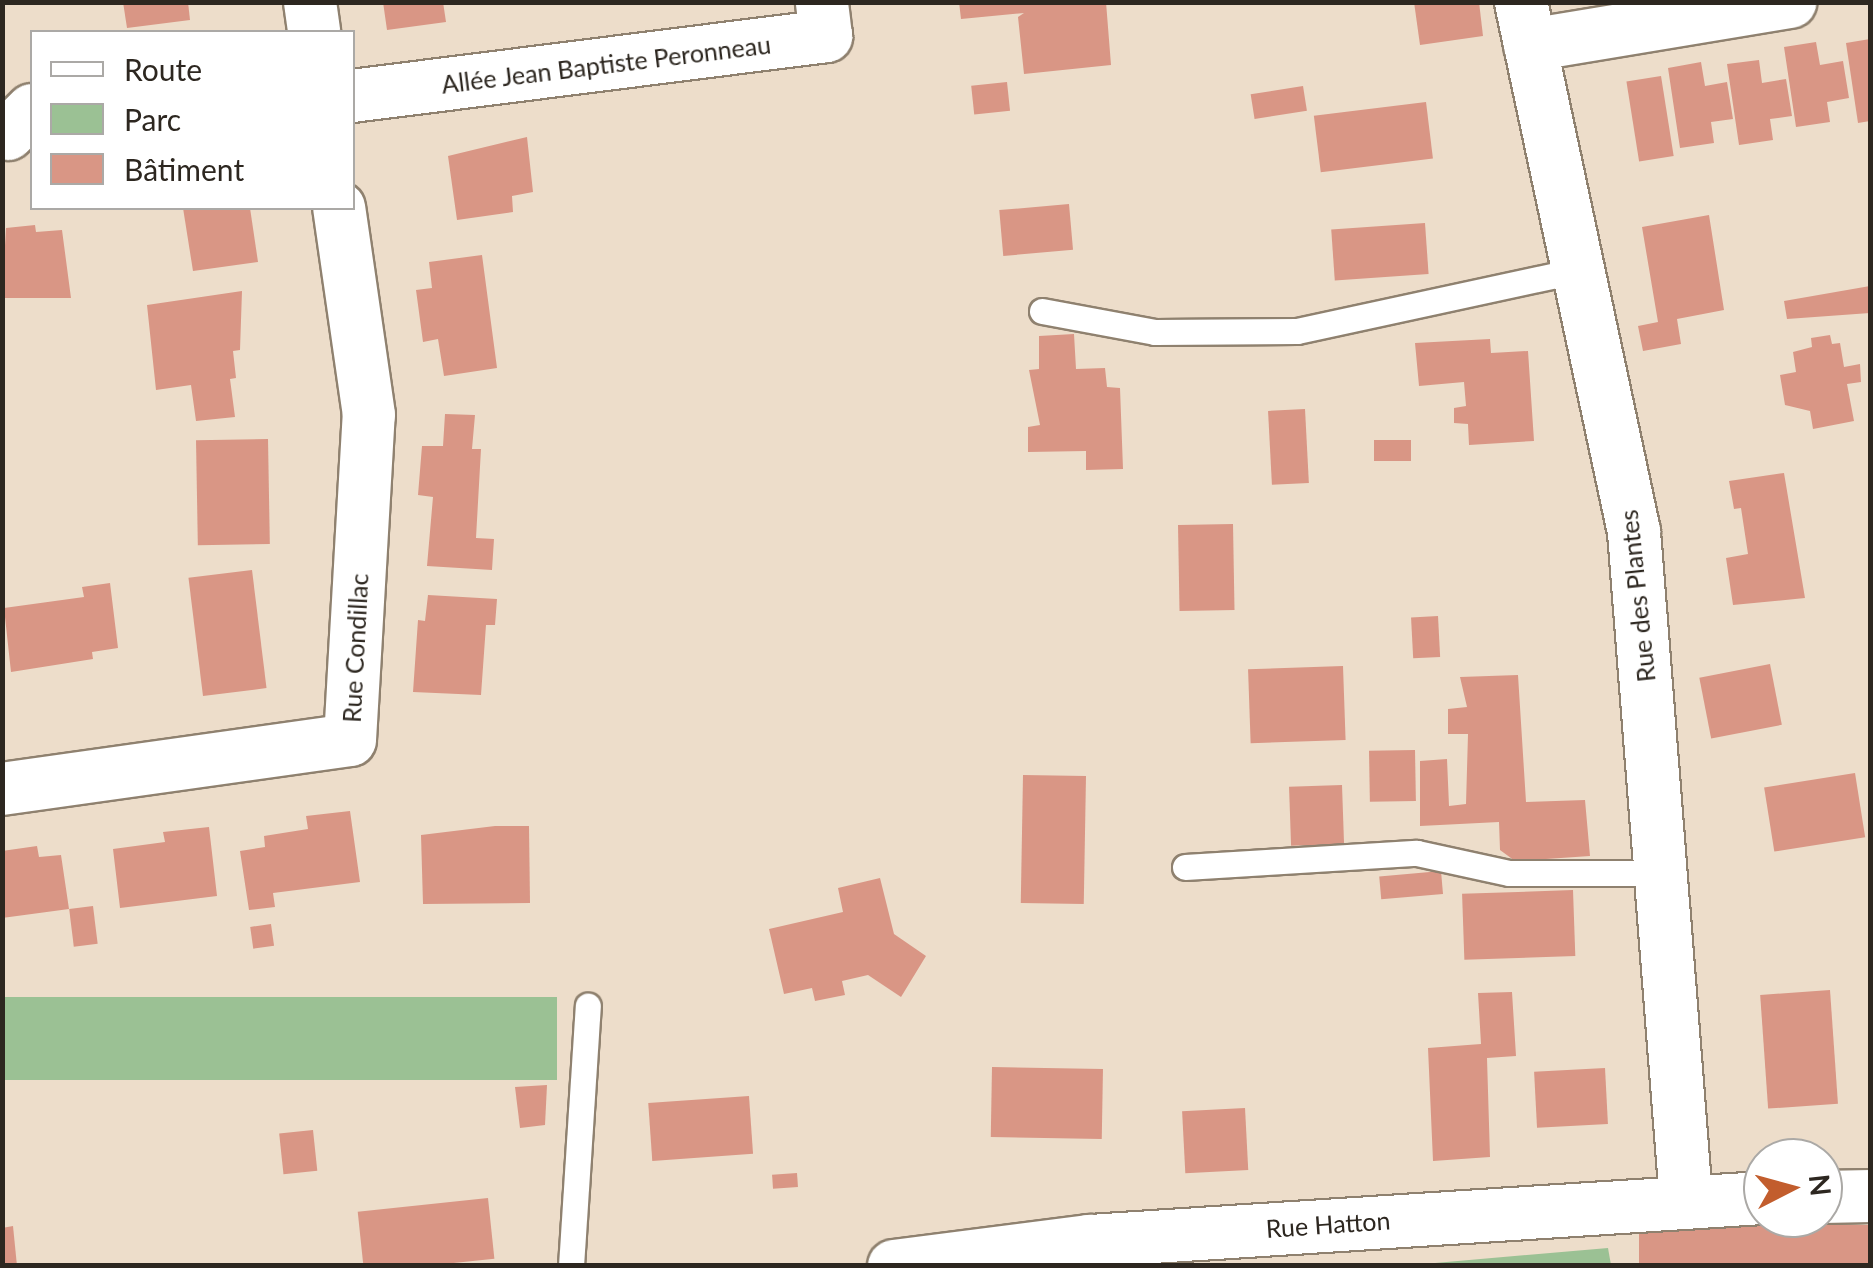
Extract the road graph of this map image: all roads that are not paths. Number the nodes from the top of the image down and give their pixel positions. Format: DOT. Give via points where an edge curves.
graph roads {
  1 [pos="310,2"];
  2 [pos="822,2"];
  3 [pos="1790,2"];
  4 [pos="1525,24"];
  5 [pos="314,30"];
  6 [pos="355,96"];
  7 [pos="340,210"];
  8 [pos="1580,270"];
  9 [pos="1042,311"];
  10 [pos="2,789"];
  11 [pos="1185,867"];
  12 [pos="1661,872"];
  13 [pos="588,1006"];
  14 [pos="1870,1196"];
  15 [pos="1843,1197"];
  16 [pos="1686,1198"];
  17 [pos="1743,1198"];
  18 [pos="980,1260"];
  19 [pos="571,1266"];
  20 [pos="894,1266"];
  1 -- 5 [label="street"];
  2 -- 6 [label="street, Allée Jean Baptiste Peronneau" via="826,36"];
  3 -- 4 [label="street"];
  4 -- 8 [label="street, Rue des Plantes"];
  7 -- 10 [label="street, Rue Condillac" via="368,415 350,740"];
  8 -- 9 [label="lane" via="1296,330 1155,332"];
  8 -- 12 [label="street, Rue des Plantes" via="1634,532"];
  11 -- 12 [label="lane" via="1417,853 1509,874"];
  12 -- 16 [label="street, Rue des Plantes"];
  13 -- 19 [label="lane"];
  14 -- 15 [label="street"];
  16 -- 17 [label="street, Rue Hatton"];
  16 -- 18 [label="street, Rue Hatton" via="1090,1241"];
  18 -- 20 [label="street, Rue Hatton"];
}
